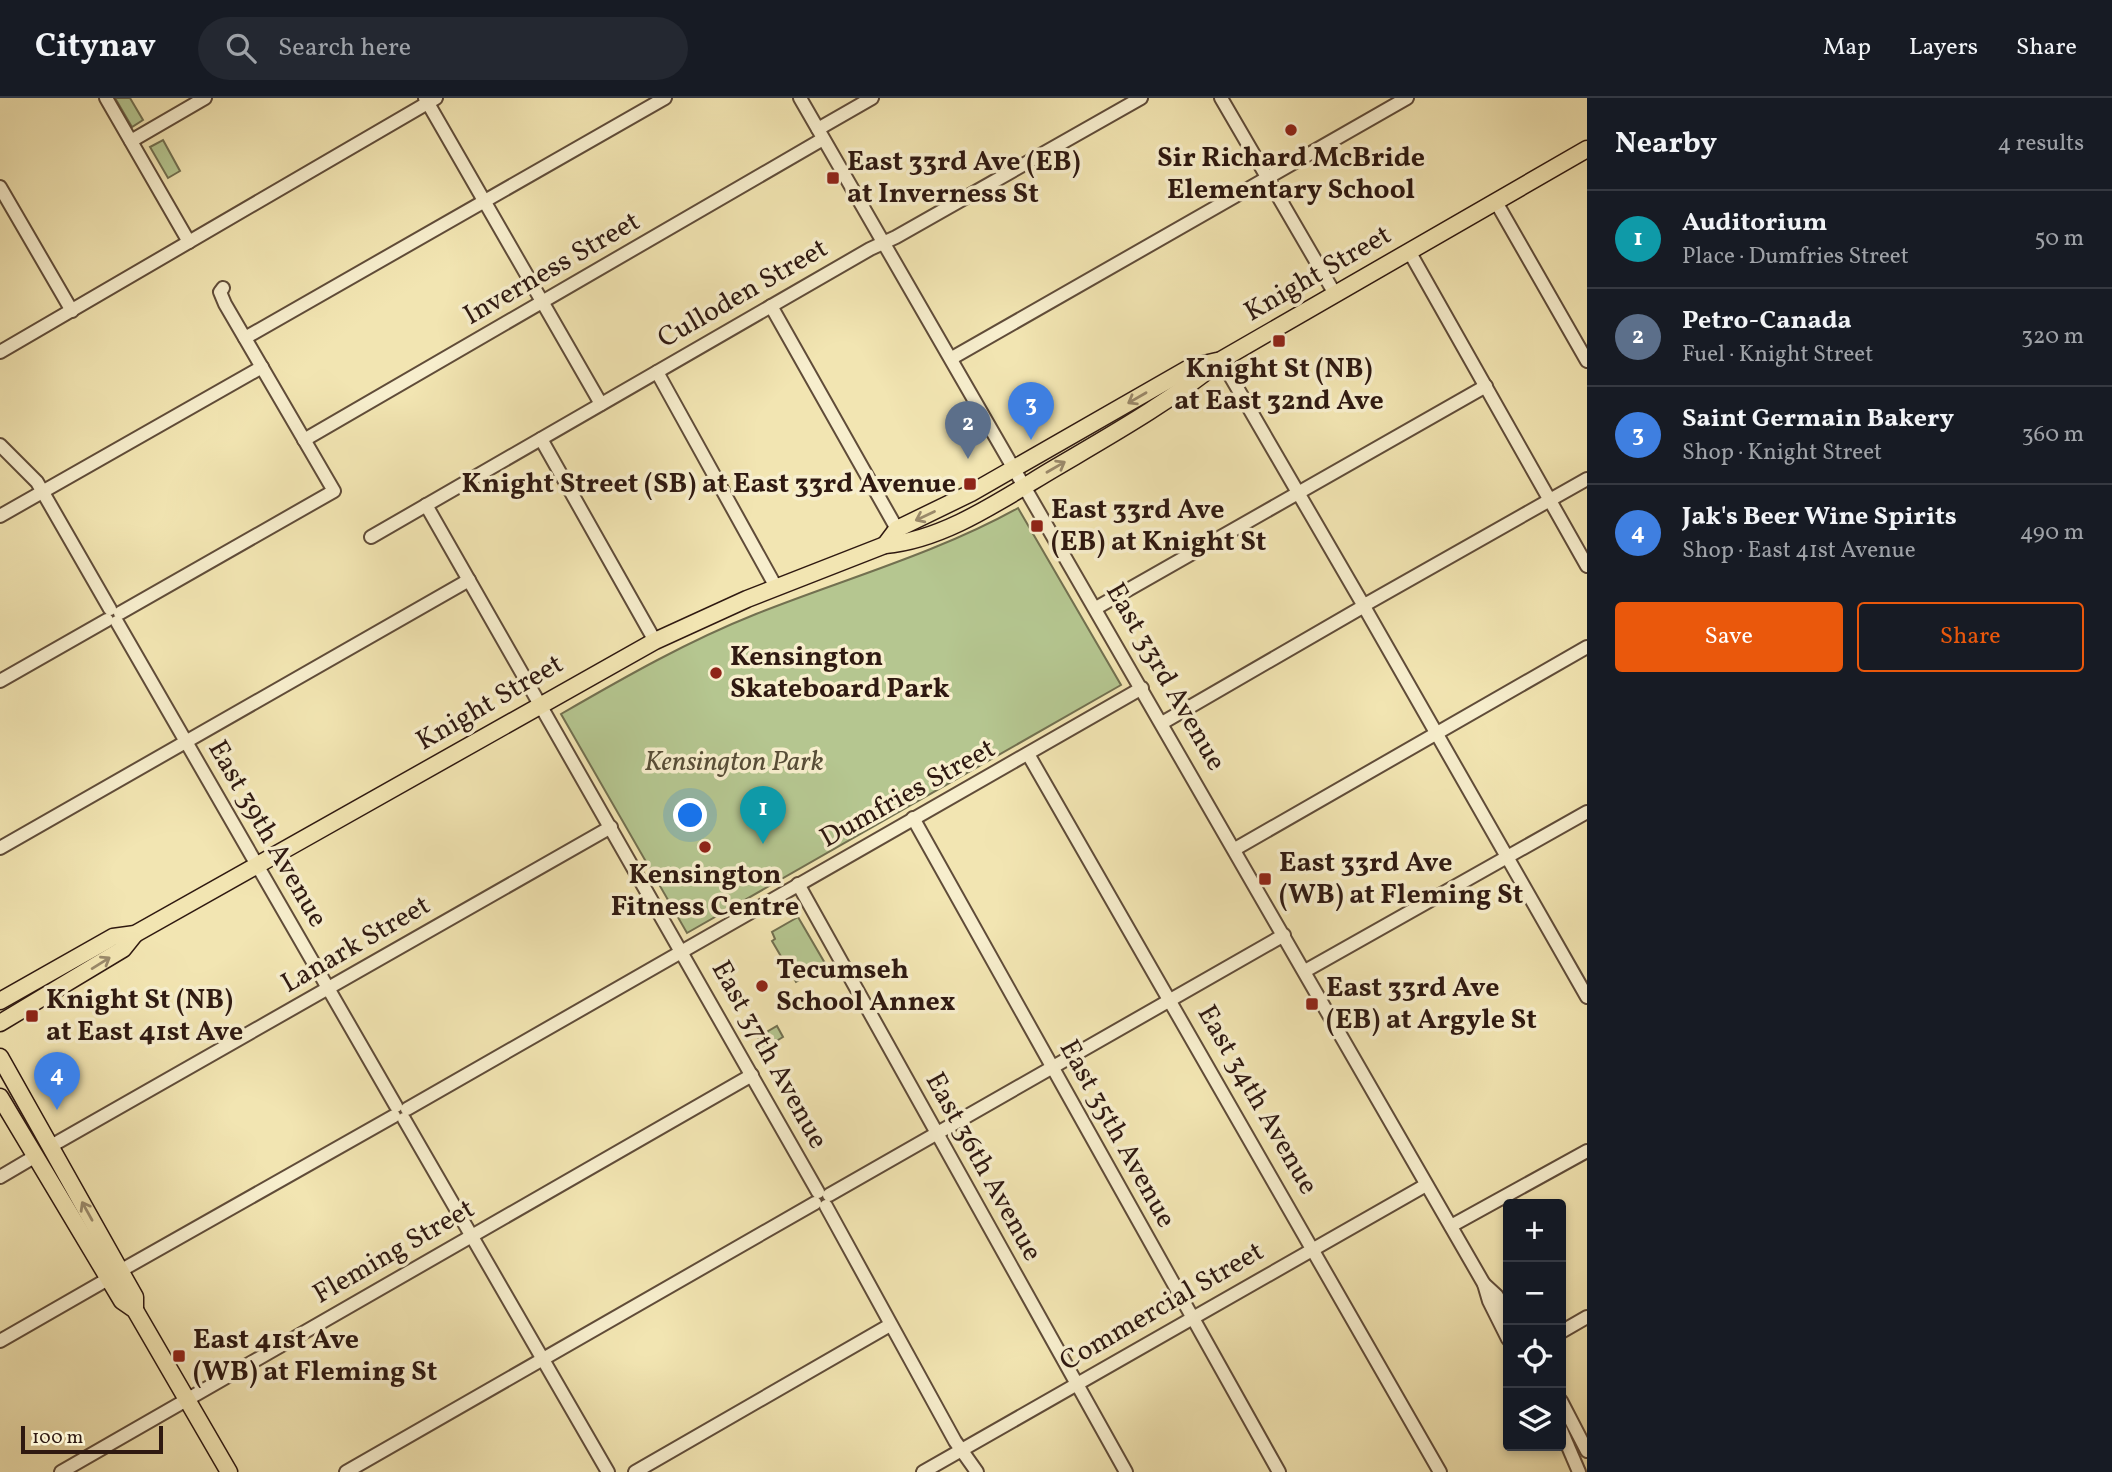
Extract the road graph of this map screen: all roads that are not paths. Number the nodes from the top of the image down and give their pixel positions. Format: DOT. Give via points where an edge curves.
graph roads {
  1 [pos="106,98"];
  2 [pos="205,98"];
  3 [pos="665,98"];
  4 [pos="800,98"];
  5 [pos="872,98"];
  6 [pos="1141,98"];
  7 [pos="1221,98"];
  8 [pos="1407,98"];
  9 [pos="430,100"];
  10 [pos="821,134"];
  11 [pos="131,141"];
  12 [pos="1587,149"];
  13 [pos="1268,178"];
  14 [pos="0,187"];
  15 [pos="485,201"];
  16 [pos="1496,202"];
  17 [pos="189,242"];
  18 [pos="885,242"];
  19 [pos="1409,251"];
  20 [pos="223,288"];
  21 [pos="1335,294"];
  22 [pos="544,303"];
  23 [pos="771,306"];
  24 [pos="72,311"];
  25 [pos="245,338"];
  26 [pos="0,352"];
  27 [pos="952,358"];
  28 [pos="1221,360"];
  29 [pos="1587,361"];
  30 [pos="262,367"];
  31 [pos="657,372"];
  32 [pos="1486,386"];
  33 [pos="601,404"];
  34 [pos="541,439"];
  35 [pos="304,440"];
  36 [pos="0,445"];
  37 [pos="1016,468"];
  38 [pos="1587,479"];
  39 [pos="1026,485"];
  40 [pos="43,491"];
  41 [pos="1298,491"];
  42 [pos="1550,499"];
  43 [pos="426,505"];
  44 [pos="0,516"];
  45 [pos="897,530"];
  46 [pos="371,537"];
  47 [pos="885,545"];
  48 [pos="1587,566"];
  49 [pos="469,580"];
  50 [pos="776,587"];
  51 [pos="1364,606"];
  52 [pos="1096,608"];
  53 [pos="113,616"];
  54 [pos="655,641"];
  55 [pos="1587,647"];
  56 [pos="0,681"];
  57 [pos="1142,688"];
  58 [pos="541,705"];
  59 [pos="1162,723"];
  60 [pos="1437,734"];
  61 [pos="186,742"];
  62 [pos="1028,754"];
  63 [pos="1587,812"];
  64 [pos="913,818"];
  65 [pos="611,827"];
  66 [pos="0,848"];
  67 [pos="1235,849"];
  68 [pos="1507,857"];
  69 [pos="257,865"];
  70 [pos="798,884"];
  71 [pos="135,934"];
  72 [pos="1284,934"];
  73 [pos="682,950"];
  74 [pos="1304,971"];
  75 [pos="1583,979"];
  76 [pos="329,990"];
  77 [pos="1587,996"];
  78 [pos="1172,1000"];
  79 [pos="0,1001"];
  80 [pos="0,1023"];
  81 [pos="0,1057"];
  82 [pos="1052,1068"];
  83 [pos="752,1075"];
  84 [pos="0,1097"];
  85 [pos="400,1112"];
  86 [pos="937,1134"];
  87 [pos="51,1146"];
  88 [pos="1587,1151"];
  89 [pos="34,1157"];
  90 [pos="0,1177"];
  91 [pos="1426,1185"];
  92 [pos="822,1199"];
  93 [pos="1451,1227"];
  94 [pos="471,1236"];
  95 [pos="1313,1249"];
  96 [pos="114,1275"];
  97 [pos="1484,1283"];
  98 [pos="1503,1306"];
  99 [pos="1587,1317"];
  100 [pos="1191,1319"];
  101 [pos="890,1325"];
  102 [pos="1503,1329"];
  103 [pos="1566,1329"];
  104 [pos="0,1341"];
  105 [pos="543,1360"];
  106 [pos="1076,1384"];
  107 [pos="186,1399"];
  108 [pos="1566,1411"];
  109 [pos="1566,1439"];
  110 [pos="962,1450"];
  111 [pos="1587,1451"];
  112 [pos="1583,1471"];
  113 [pos="61,1472"];
  114 [pos="229,1472"];
  115 [pos="346,1472"];
  116 [pos="608,1472"];
  117 [pos="635,1472"];
  118 [pos="923,1472"];
  119 [pos="977,1472"];
  120 [pos="1126,1472"];
  121 [pos="1279,1472"];
  122 [pos="1440,1472"];
  1 -- 11 [label="street"];
  2 -- 11 [label="street"];
  3 -- 15 [label="street"];
  4 -- 10 [label="street, East 33rd Avenue"];
  5 -- 10 [label="street, Inverness Street"];
  6 -- 18 [label="street, Culloden Street"];
  7 -- 13 [label="street"];
  8 -- 13 [label="street"];
  9 -- 15 [label="street"];
  9 -- 17 [label="street"];
  10 -- 18 [label="street, East 33rd Avenue"];
  10 -- 22 [label="street, Inverness Street"];
  11 -- 17 [label="street"];
  12 -- 16 [label="main road, Knight Street"];
  13 -- 21 [label="street"];
  13 -- 27 [label="street"];
  14 -- 24 [label="street"];
  15 -- 22 [label="street"];
  15 -- 25 [label="street"];
  16 -- 19 [label="main road, Knight Street"];
  16 -- 29 [label="street"];
  17 -- 24 [label="street"];
  18 -- 23 [label="street, Culloden Street"];
  18 -- 27 [label="street, East 33rd Avenue"];
  19 -- 21 [label="main road, Knight Street"];
  19 -- 32 [label="street"];
  20 -- 25 [label="street" via="225,304"];
  21 -- 28 [label="main road, Knight Street"];
  22 -- 33 [label="street"];
  22 -- 35 [label="street, Inverness Street"];
  23 -- 31 [label="street, Culloden Street"];
  23 -- 45 [label="street"];
  24 -- 26 [label="street"];
  25 -- 30 [label="street"];
  27 -- 37 [label="street, East 33rd Avenue"];
  28 -- 37 [label="main road, Knight Street, one-way" via="1191,367"];
  39 -- 28 [label="main road, Knight Street, one-way" via="1198,379"];
  28 -- 41 [label="street"];
  30 -- 35 [label="street"];
  30 -- 40 [label="street"];
  31 -- 33 [label="street, Culloden Street"];
  31 -- 50 [label="street"];
  32 -- 41 [label="street"];
  32 -- 42 [label="street"];
  33 -- 34 [label="street, Culloden Street"];
  34 -- 43 [label="street, Culloden Street"];
  34 -- 54 [label="street"];
  35 -- 53 [label="street" via="334,491"];
  36 -- 40 [label="street, East 39th Avenue"];
  37 -- 39 [label="street, East 33rd Avenue"];
  37 -- 45 [label="main road, Knight Street, one-way"];
  38 -- 42 [label="street"];
  39 -- 47 [label="main road, Knight Street" via="949,526 903,544"];
  39 -- 52 [label="street, East 33rd Avenue"];
  40 -- 44 [label="street"];
  40 -- 53 [label="street, East 39th Avenue"];
  41 -- 51 [label="street"];
  41 -- 52 [label="street"];
  42 -- 48 [label="street"];
  42 -- 51 [label="street"];
  43 -- 46 [label="street, Culloden Street"];
  43 -- 49 [label="street, East 37th Avenue"];
  45 -- 47 [label="main road, Knight Street"];
  47 -- 50 [label="main road, Knight Street"];
  49 -- 58 [label="street, East 37th Avenue"];
  49 -- 61 [label="street"];
  50 -- 54 [label="main road, Knight Street"];
  51 -- 59 [label="street"];
  51 -- 60 [label="street"];
  52 -- 57 [label="street, East 33rd Avenue"];
  53 -- 56 [label="street"];
  53 -- 61 [label="street, East 39th Avenue"];
  54 -- 58 [label="main road, Knight Street"];
  55 -- 60 [label="street"];
  57 -- 59 [label="street, East 33rd Avenue"];
  57 -- 62 [label="street, Dumfries Street"];
  58 -- 65 [label="street, East 37th Avenue"];
  58 -- 69 [label="main road, Knight Street"];
  59 -- 67 [label="street, East 33rd Avenue"];
  60 -- 67 [label="street"];
  60 -- 68 [label="street"];
  61 -- 66 [label="street"];
  61 -- 69 [label="street, East 39th Avenue"];
  62 -- 64 [label="street, Dumfries Street"];
  62 -- 78 [label="street, East 34th Avenue"];
  63 -- 68 [label="street"];
  64 -- 70 [label="street, Dumfries Street"];
  64 -- 82 [label="street, East 35th Avenue"];
  65 -- 73 [label="street, East 37th Avenue"];
  65 -- 76 [label="street, Lanark Street"];
  67 -- 72 [label="street, East 33rd Avenue"];
  68 -- 74 [label="street"];
  68 -- 75 [label="street"];
  69 -- 71 [label="main road, Knight Street"];
  69 -- 76 [label="street, East 39th Avenue"];
  70 -- 73 [label="street, Dumfries Street"];
  70 -- 86 [label="street, East 36th Avenue"];
  71 -- 79 [label="main road, Knight Street" via="113,937"];
  80 -- 71 [label="main road, Knight Street, one-way" via="123,949"];
  72 -- 74 [label="street, East 33rd Avenue"];
  72 -- 78 [label="street"];
  73 -- 83 [label="street, East 37th Avenue"];
  73 -- 85 [label="street, Dumfries Street"];
  74 -- 91 [label="street, East 33rd Avenue"];
  75 -- 77 [label="street"];
  76 -- 85 [label="street, East 39th Avenue"];
  76 -- 87 [label="street, Lanark Street"];
  78 -- 82 [label="street"];
  78 -- 95 [label="street, East 34th Avenue"];
  81 -- 87 [label="main road"];
  82 -- 86 [label="street"];
  82 -- 100 [label="street, East 35th Avenue"];
  83 -- 92 [label="street, East 37th Avenue"];
  83 -- 94 [label="street, Fleming Street"];
  84 -- 89 [label="main road"];
  85 -- 94 [label="street, East 39th Avenue"];
  85 -- 96 [label="street, Dumfries Street"];
  86 -- 92 [label="street"];
  86 -- 106 [label="street, East 36th Avenue"];
  96 -- 87 [label="main road, one-way"];
  88 -- 93 [label="street"];
  89 -- 90 [label="street"];
  89 -- 96 [label="main road"];
  91 -- 93 [label="street, East 33rd Avenue"];
  91 -- 95 [label="street, Commercial Street"];
  92 -- 101 [label="street, East 37th Avenue"];
  92 -- 105 [label="street"];
  93 -- 97 [label="street, East 33rd Avenue"];
  94 -- 105 [label="street, East 39th Avenue"];
  94 -- 107 [label="street, Fleming Street"];
  95 -- 100 [label="street, Commercial Street"];
  95 -- 122 [label="street, East 34th Avenue"];
  96 -- 104 [label="street, Dumfries Street"];
  96 -- 107 [label="main road" via="122,1301 135,1310"];
  97 -- 98 [label="street, East 33rd Avenue"];
  97 -- 102 [label="street, East 33rd Avenue"];
  99 -- 103 [label="street"];
  100 -- 106 [label="street, Commercial Street"];
  100 -- 121 [label="street, East 35th Avenue"];
  101 -- 110 [label="street, East 37th Avenue"];
  101 -- 117 [label="street"];
  105 -- 115 [label="street"];
  105 -- 116 [label="street, East 39th Avenue"];
  106 -- 110 [label="street, Commercial Street"];
  106 -- 120 [label="street, East 36th Avenue"];
  107 -- 113 [label="street, Fleming Street"];
  107 -- 114 [label="main road"];
  108 -- 111 [label="street"];
  109 -- 112 [label="street"];
  110 -- 118 [label="street, Commercial Street"];
  110 -- 119 [label="street, East 37th Avenue"];
}
